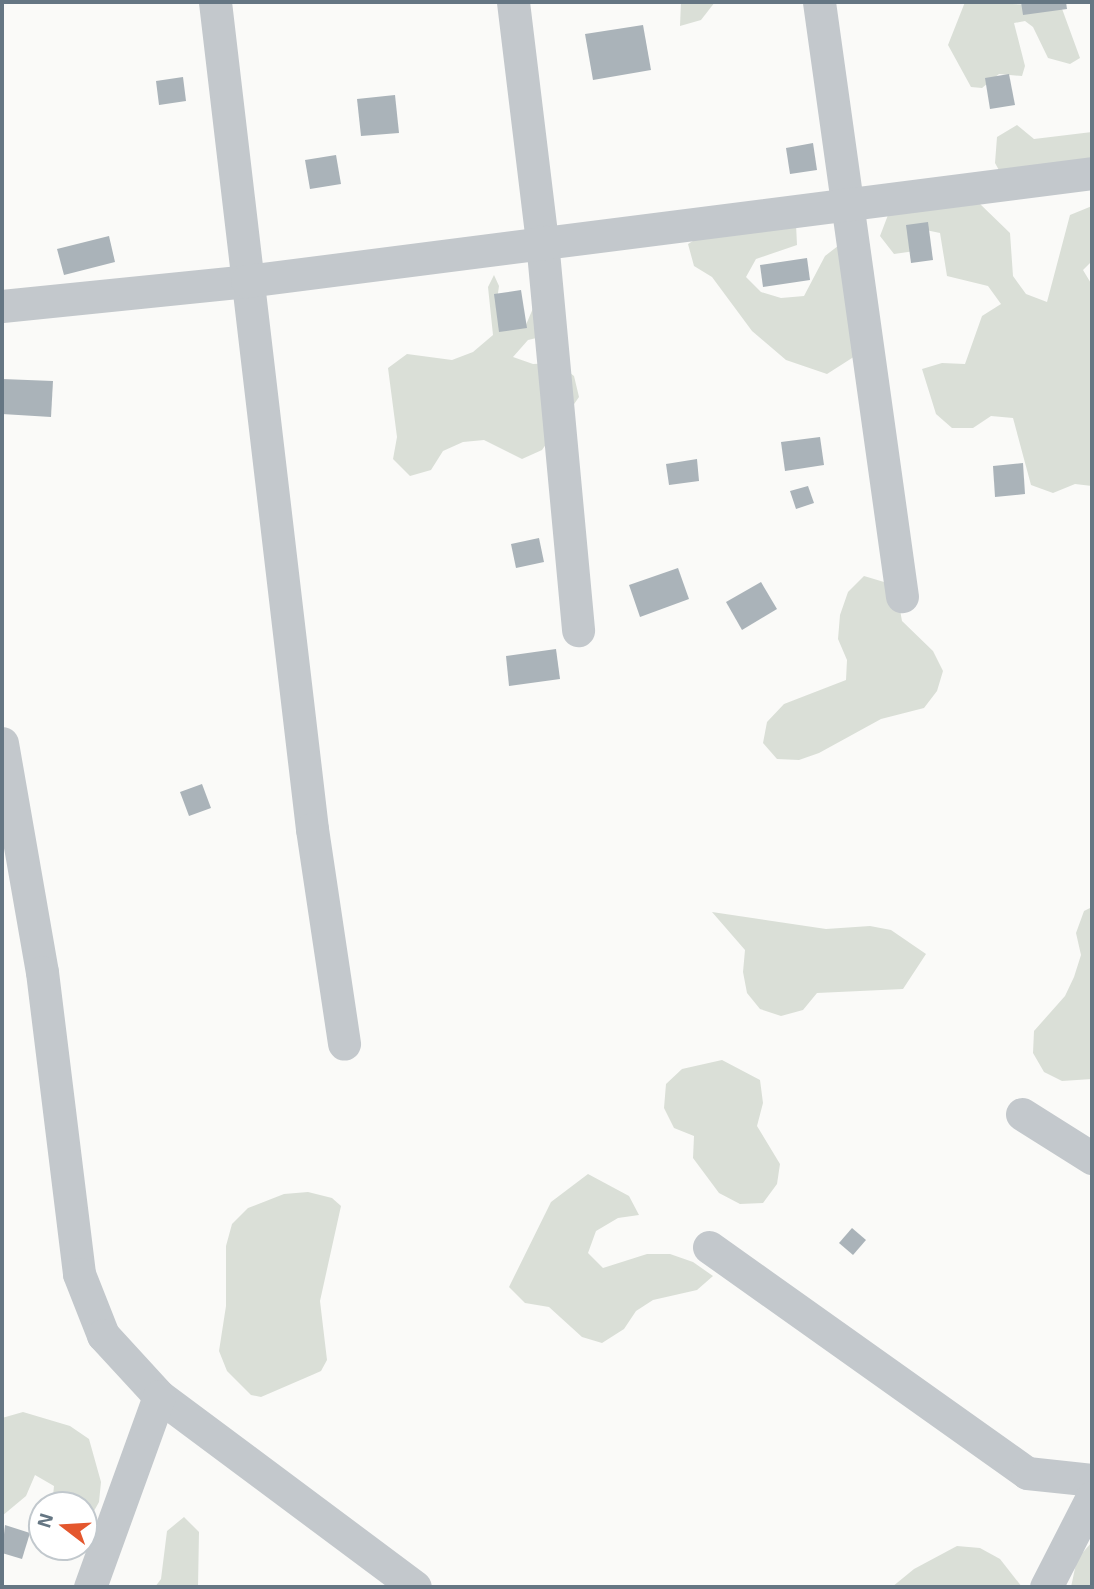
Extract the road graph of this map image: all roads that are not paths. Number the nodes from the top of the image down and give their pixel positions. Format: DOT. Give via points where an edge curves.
graph roads {
  1 [pos="215,2"];
  2 [pos="513,2"];
  3 [pos="819,2"];
  4 [pos="1092,173"];
  5 [pos="845,205"];
  6 [pos="542,241"];
  7 [pos="247,281"];
  8 [pos="2,306"];
  9 [pos="902,596"];
  10 [pos="578,630"];
  11 [pos="2,743"];
  12 [pos="344,1044"];
  13 [pos="1022,1114"];
  14 [pos="1092,1158"];
  15 [pos="709,1247"];
  16 [pos="159,1396"];
  17 [pos="1092,1480"];
  18 [pos="1092,1497"];
  19 [pos="90,1587"];
  20 [pos="415,1587"];
  21 [pos="1046,1587"];
  1 -- 7 [label="street"];
  2 -- 6 [label="street"];
  3 -- 5 [label="street"];
  4 -- 5 [label="street"];
  5 -- 6 [label="street"];
  5 -- 9 [label="street"];
  6 -- 7 [label="street"];
  6 -- 10 [label="street"];
  7 -- 8 [label="street"];
  7 -- 12 [label="street" via="312,829"];
  11 -- 16 [label="street" via="42,972 79,1274 103,1335"];
  13 -- 14 [label="street"];
  15 -- 17 [label="street" via="1027,1473"];
  16 -- 19 [label="street"];
  16 -- 20 [label="street"];
  18 -- 21 [label="street"];
}
